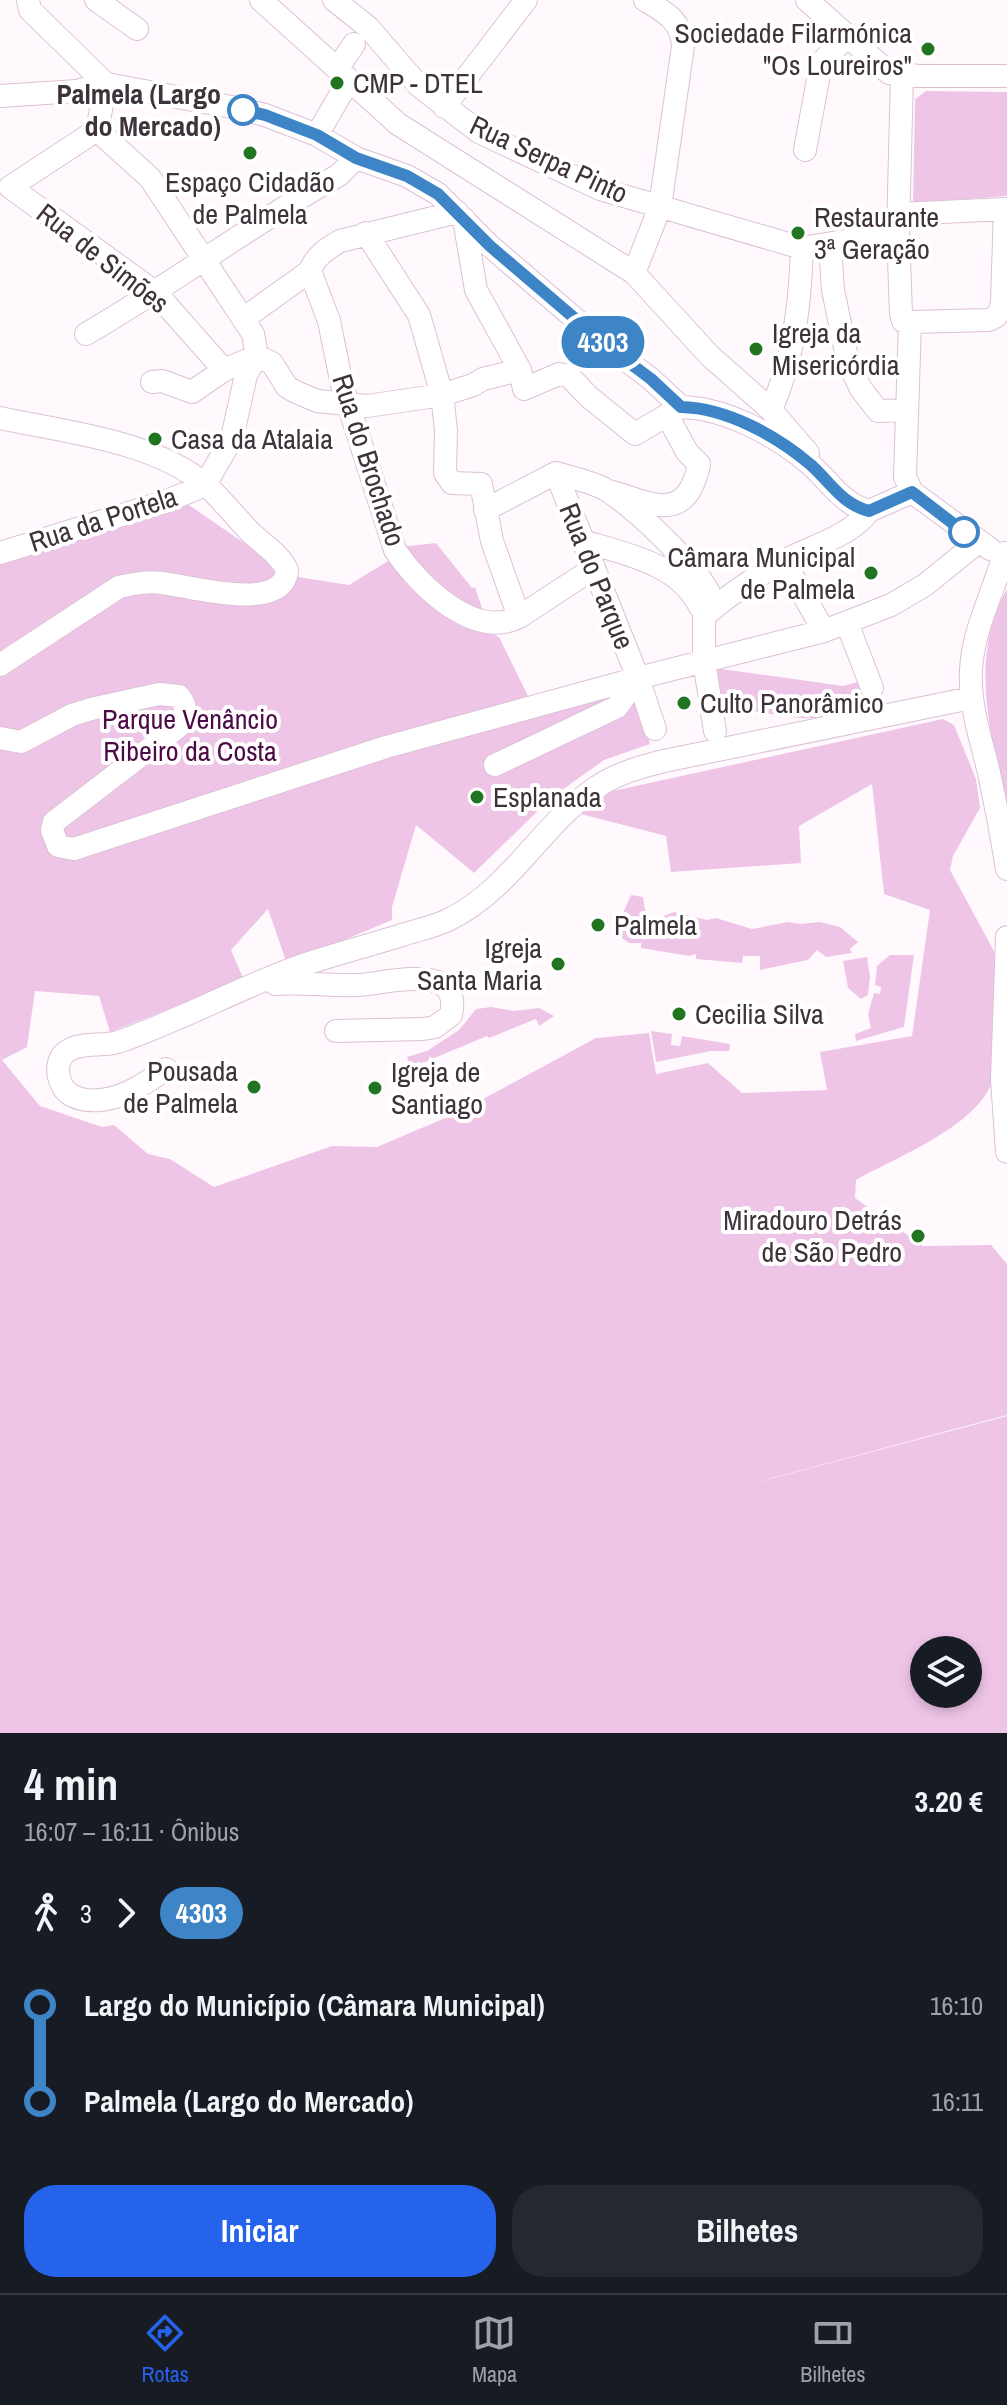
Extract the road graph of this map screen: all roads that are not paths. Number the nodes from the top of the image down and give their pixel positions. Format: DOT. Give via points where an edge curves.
graph roads {
  1 [pos="28,0"];
  2 [pos="96,0"];
  3 [pos="261,0"];
  4 [pos="334,0"];
  5 [pos="349,0"];
  6 [pos="526,0"];
  7 [pos="645,0"];
  8 [pos="807,0"];
  9 [pos="137,29"];
  10 [pos="361,36"];
  11 [pos="847,36"];
  12 [pos="343,75"];
  13 [pos="902,75"];
  14 [pos="1007,76"];
  15 [pos="106,84"];
  16 [pos="0,96"];
  17 [pos="444,107"];
  18 [pos="97,130"];
  19 [pos="317,135"];
  20 [pos="805,150"];
  21 [pos="356,158"];
  22 [pos="660,207"];
  23 [pos="460,215"];
  24 [pos="899,223"];
  25 [pos="366,233"];
  26 [pos="830,245"];
  27 [pos="802,248"];
  28 [pos="1006,251"];
  29 [pos="204,257"];
  30 [pos="310,271"];
  31 [pos="634,273"];
  32 [pos="156,293"];
  33 [pos="243,319"];
  34 [pos="910,322"];
  35 [pos="86,334"];
  36 [pos="257,356"];
  37 [pos="224,370"];
  38 [pos="522,379"];
  39 [pos="152,382"];
  40 [pos="442,395"];
  41 [pos="348,404"];
  42 [pos="682,410"];
  43 [pos="771,410"];
  44 [pos="906,410"];
  45 [pos="0,418"];
  46 [pos="556,473"];
  47 [pos="205,485"];
  48 [pos="607,490"];
  49 [pos="834,490"];
  50 [pos="912,492"];
  51 [pos="485,510"];
  52 [pos="869,511"];
  53 [pos="583,541"];
  54 [pos="978,542"];
  55 [pos="0,553"];
  56 [pos="1006,553"];
  57 [pos="784,561"];
  58 [pos="594,568"];
  59 [pos="704,616"];
  60 [pos="519,617"];
  61 [pos="847,623"];
  62 [pos="824,631"];
  63 [pos="704,661"];
  64 [pos="0,665"];
  65 [pos="638,678"];
  66 [pos="872,688"];
  67 [pos="971,698"];
  68 [pos="655,729"];
  69 [pos="715,731"];
  70 [pos="0,738"];
  71 [pos="495,765"];
  72 [pos="1007,869"];
  73 [pos="1007,937"];
  74 [pos="254,986"];
  75 [pos="336,1031"];
  76 [pos="166,1069"];
  77 [pos="1007,1152"];
  1 -- 15 [label="street" via="30,10"];
  2 -- 9 [label="street"];
  3 -- 12 [label="street"];
  4 -- 10 [label="street, Rua Serpa Pinto"];
  5 -- 10 [label="street"];
  6 -- 17 [label="street"];
  7 -- 22 [label="street" via="674,20 683,37"];
  8 -- 11 [label="street"];
  10 -- 12 [label="street"];
  10 -- 17 [label="street, Rua Serpa Pinto"];
  11 -- 13 [label="street" via="889,73"];
  11 -- 20 [label="street" via="821,63"];
  12 -- 19 [label="street"];
  12 -- 31 [label="street" via="398,124"];
  13 -- 14 [label="street"];
  13 -- 24 [label="street"];
  15 -- 16 [label="street"];
  15 -- 18 [label="street"];
  15 -- 19 [label="street" via="265,115"];
  17 -- 22 [label="street, Rua Serpa Pinto" via="479,132 533,158 600,189"];
  18 -- 29 [label="street" via="150,178"];
  18 -- 32 [label="street, Rua de Simões" via="10,187"];
  19 -- 21 [label="street"];
  21 -- 23 [label="street" via="407,176"];
  21 -- 29 [label="street" via="339,175"];
  22 -- 27 [label="street, Rua Serpa Pinto"];
  22 -- 31 [label="street"];
  23 -- 25 [label="street"];
  23 -- 38 [label="street" via="476,290"];
  23 -- 42 [label="street"];
  24 -- 26 [label="street, Rua Serpa Pinto"];
  24 -- 28 [label="street, Rua Serpa Pinto" via="1005,209"];
  24 -- 34 [label="street" via="901,314"];
  25 -- 30 [label="street" via="340,241 313,262"];
  25 -- 40 [label="street" via="419,315"];
  26 -- 27 [label="street, Rua Serpa Pinto"];
  26 -- 44 [label="street" via="833,290 854,376 878,411"];
  27 -- 43 [label="street" via="794,343"];
  28 -- 34 [label="street" via="1001,311 996,317"];
  29 -- 32 [label="street"];
  29 -- 33 [label="street"];
  30 -- 33 [label="street"];
  30 -- 41 [label="street, Rua do Brochado" via="329,321"];
  31 -- 43 [label="street" via="710,356"];
  32 -- 35 [label="street"];
  32 -- 37 [label="street, Rua de Simões"];
  33 -- 36 [label="street" via="253,334"];
  34 -- 44 [label="street"];
  36 -- 37 [label="street"];
  36 -- 41 [label="street" via="272,363 296,392 317,401"];
  36 -- 47 [label="street" via="246,375 232,438"];
  37 -- 39 [label="street" via="192,392"];
  38 -- 40 [label="street" via="483,379"];
  38 -- 42 [label="street" via="569,376 635,434"];
  40 -- 41 [label="street"];
  40 -- 51 [label="street" via="445,473 452,483 481,484"];
  41 -- 60 [label="street, Rua do Brochado" via="395,550 407,568 476,621 493,625"];
  42 -- 48 [label="street" via="687,452 699,464 681,502 669,507"];
  42 -- 49 [label="street" via="742,423 770,436 813,467"];
  43 -- 49 [label="street"];
  44 -- 50 [label="street" via="905,477"];
  45 -- 47 [label="street" via="129,445 172,463"];
  46 -- 48 [label="street"];
  46 -- 51 [label="street"];
  46 -- 53 [label="street, Rua do Parque"];
  47 -- 55 [label="street, Rua da Portela"];
  47 -- 64 [label="street" via="278,555 287,570 276,590 208,592 161,583 119,587"];
  48 -- 59 [label="street" via="665,540 707,587 711,597"];
  49 -- 52 [label="street" via="846,502"];
  50 -- 52 [label="street"];
  50 -- 54 [label="street"];
  51 -- 60 [label="street"];
  52 -- 57 [label="street" via="859,524"];
  53 -- 58 [label="street, Rua do Parque"];
  53 -- 59 [label="street" via="677,577"];
  54 -- 56 [label="street"];
  54 -- 61 [label="street" via="925,585"];
  56 -- 67 [label="street" via="975,640"];
  57 -- 59 [label="street"];
  57 -- 62 [label="street"];
  58 -- 60 [label="street"];
  58 -- 65 [label="street, Rua do Parque"];
  59 -- 63 [label="street"];
  61 -- 62 [label="street"];
  61 -- 66 [label="street"];
  62 -- 63 [label="street"];
  63 -- 65 [label="street"];
  63 -- 69 [label="street"];
  65 -- 68 [label="street, Rua do Parque"];
  65 -- 70 [label="street" via="372,751 74,849 58,846 54,822 178,727 187,711 185,702 159,694 72,715 21,742"];
  65 -- 71 [label="street" via="617,707"];
  67 -- 72 [label="street"];
  67 -- 74 [label="street" via="664,761 615,776 576,805 502,884 474,906 446,921"];
  73 -- 77 [label="street" via="1002,1079"];
  74 -- 75 [label="street" via="427,979 452,997 451,1015 435,1027"];
  74 -- 76 [label="street" via="116,1042 70,1049 58,1066 65,1091 91,1100 117,1097"];
}
